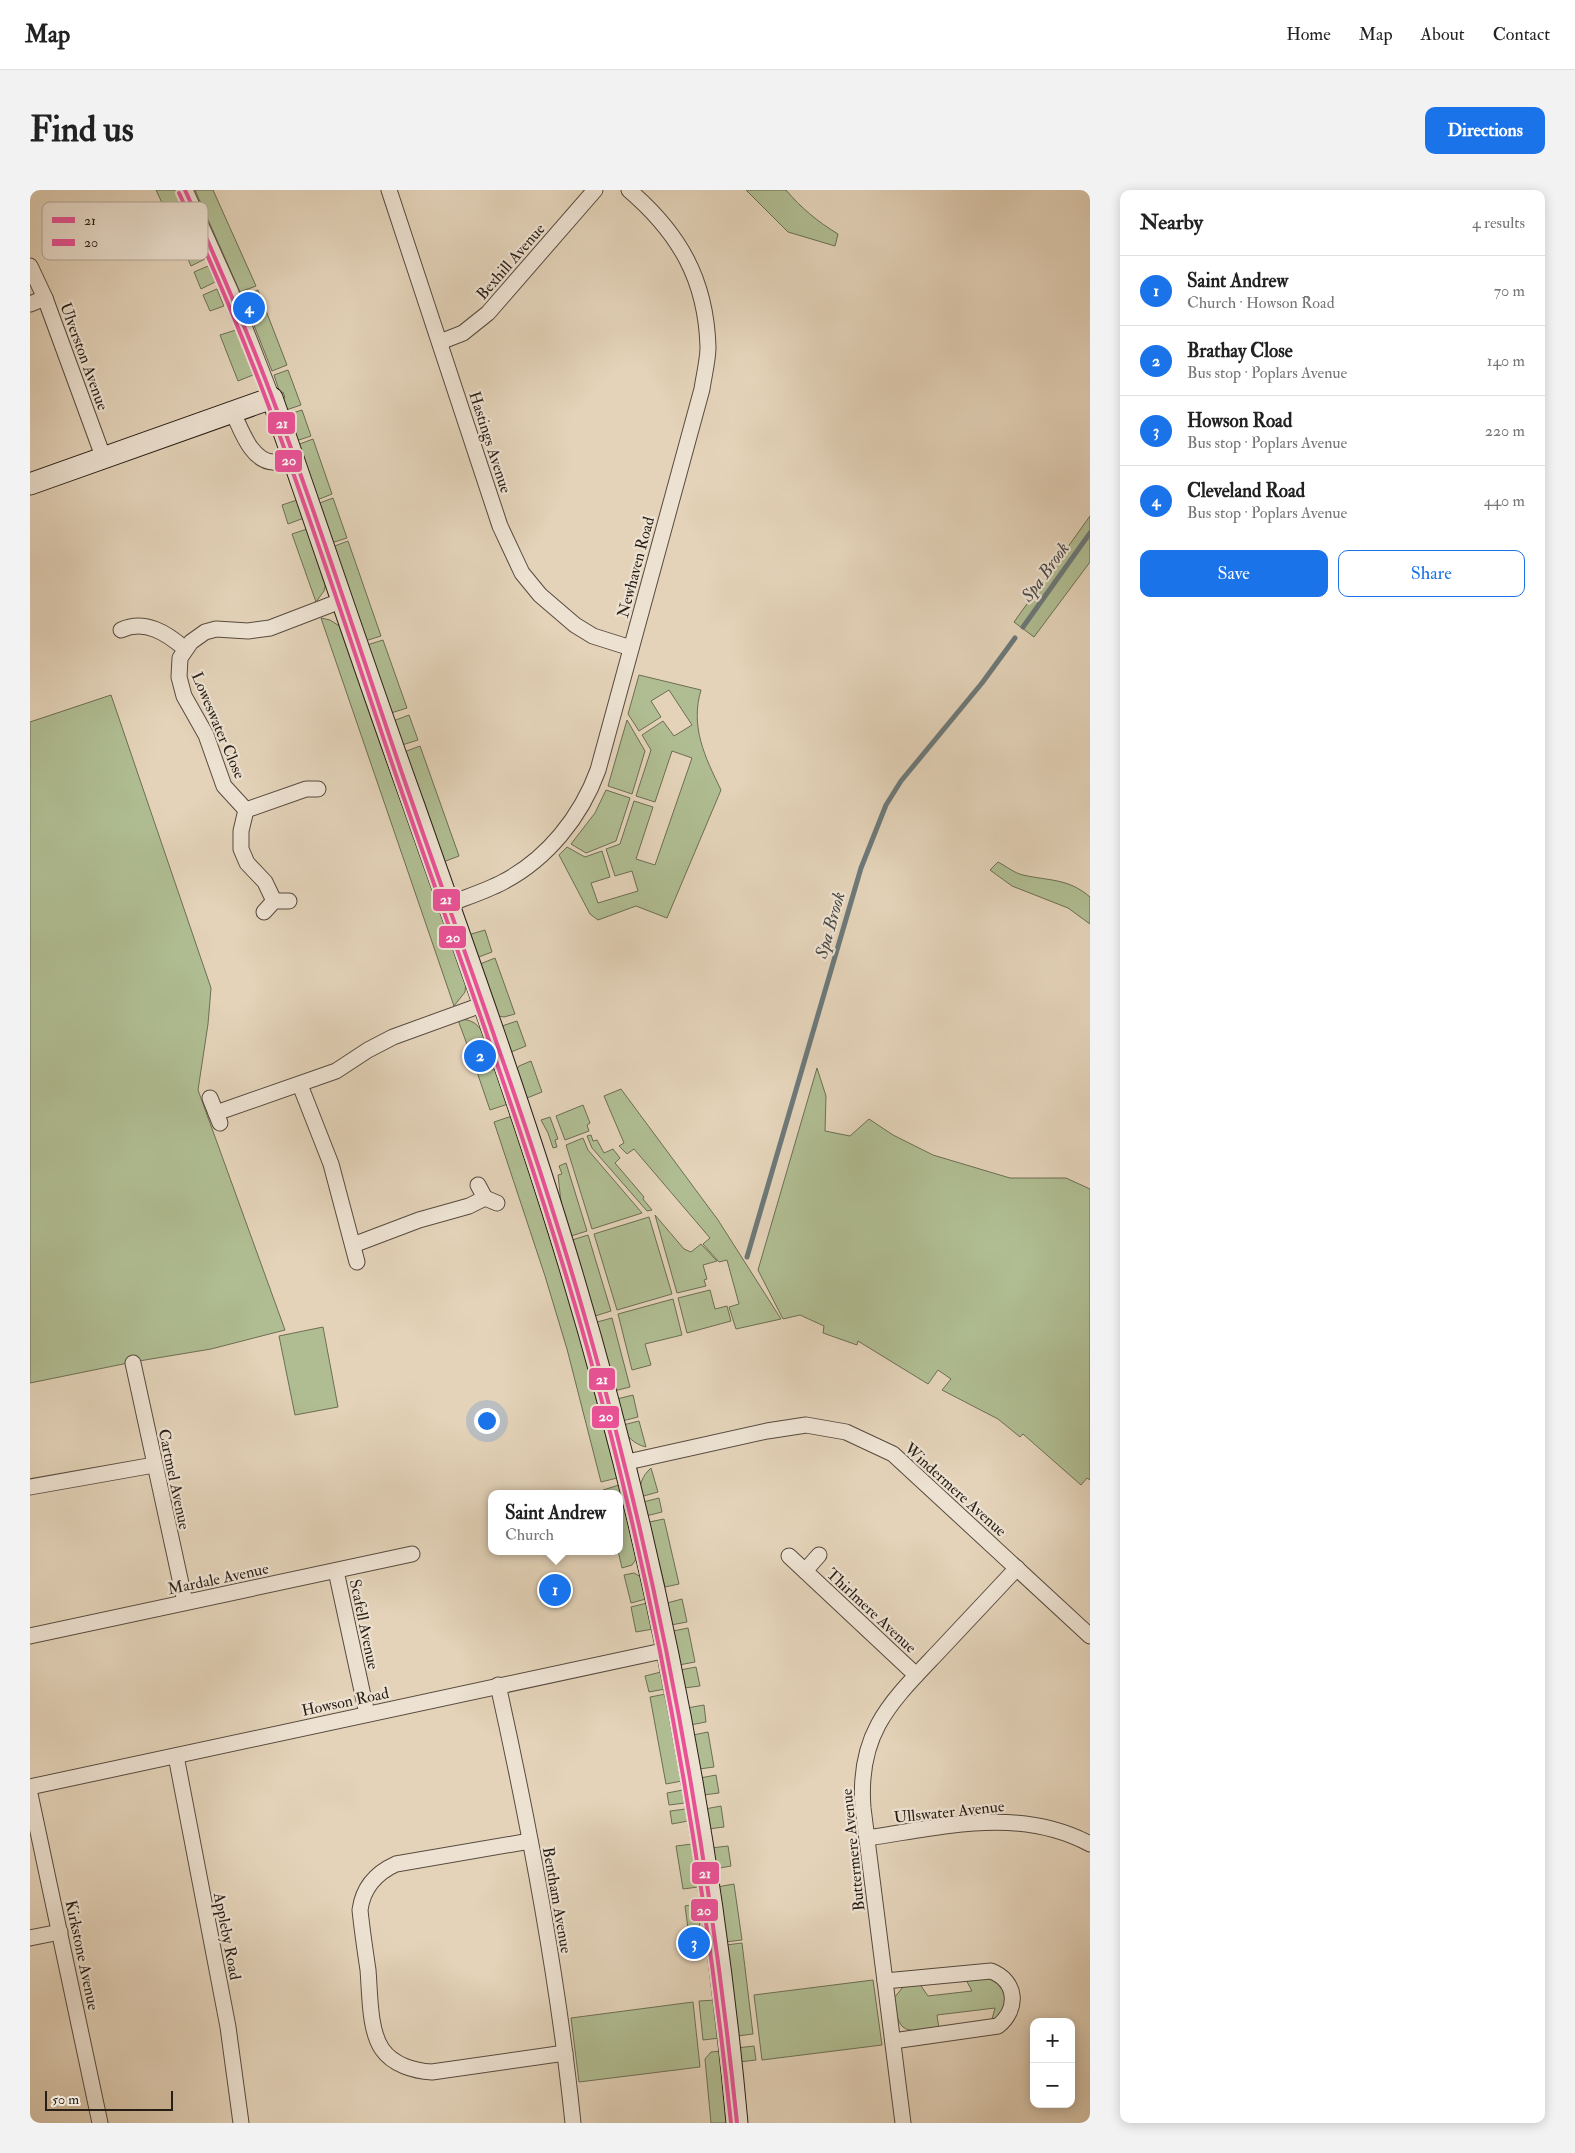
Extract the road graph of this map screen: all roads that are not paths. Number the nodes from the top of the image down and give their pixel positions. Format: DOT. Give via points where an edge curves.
graph roads {
  1 [pos="185,190"];
  2 [pos="389,190"];
  3 [pos="595,190"];
  4 [pos="629,190"];
  5 [pos="190,202"];
  6 [pos="208,241"];
  7 [pos="30,266"];
  8 [pos="45,298"];
  9 [pos="30,304"];
  10 [pos="440,342"];
  11 [pos="272,398"];
  12 [pos="233,413"];
  13 [pos="292,456"];
  14 [pos="104,459"];
  15 [pos="30,484"];
  16 [pos="343,600"];
  17 [pos="117,632"];
  18 [pos="631,648"];
  19 [pos="185,649"];
  20 [pos="318,789"];
  21 [pos="246,810"];
  22 [pos="449,904"];
  23 [pos="276,905"];
  24 [pos="484,1004"];
  25 [pos="300,1086"];
  26 [pos="210,1098"];
  27 [pos="487,1195"];
  28 [pos="353,1245"];
  29 [pos="357,1262"];
  30 [pos="133,1363"];
  31 [pos="623,1463"];
  32 [pos="154,1464"];
  33 [pos="30,1487"];
  34 [pos="412,1554"];
  35 [pos="819,1555"];
  36 [pos="789,1556"];
  37 [pos="1017,1568"];
  38 [pos="336,1571"];
  39 [pos="805,1571"];
  40 [pos="185,1602"];
  41 [pos="30,1636"];
  42 [pos="1090,1636"];
  43 [pos="667,1650"];
  44 [pos="916,1675"];
  45 [pos="498,1685"];
  46 [pos="366,1714"];
  47 [pos="176,1756"];
  48 [pos="30,1787"];
  49 [pos="30,1794"];
  50 [pos="867,1838"];
  51 [pos="530,1841"];
  52 [pos="1090,1844"];
  53 [pos="60,1932"];
  54 [pos="30,1938"];
  55 [pos="885,1981"];
  56 [pos="893,2042"];
  57 [pos="565,2053"];
  58 [pos="100,2123"];
  59 [pos="241,2123"];
  60 [pos="574,2123"];
  61 [pos="737,2123"];
  62 [pos="903,2123"];
  1 -- 5 [label="street"];
  2 -- 10 [label="street, Hastings Avenue"];
  3 -- 10 [label="street, Bexhill Avenue" via="488,313 463,333"];
  4 -- 18 [label="street, Newhaven Road" via="679,244 696,276 705,311 708,348 702,389"];
  6 -- 11 [label="street"];
  7 -- 8 [label="street, Ulverston Avenue"];
  8 -- 9 [label="street"];
  8 -- 14 [label="street, Ulverston Avenue"];
  10 -- 18 [label="street, Hastings Avenue" via="500,526 522,573 540,596 575,625 593,636"];
  11 -- 12 [label="street"];
  11 -- 13 [label="street"];
  12 -- 13 [label="street" via="248,443 263,458 274,462"];
  12 -- 14 [label="street"];
  13 -- 16 [label="street"];
  14 -- 15 [label="street"];
  16 -- 19 [label="street" via="264,629 205,632"];
  16 -- 22 [label="street"];
  17 -- 19 [label="street" via="136,625 157,629"];
  18 -- 22 [label="street, Newhaven Road" via="598,770 574,818 550,846 515,875 492,888"];
  19 -- 21 [label="street, Loweswater Close" via="178,667 181,687 206,735 224,786"];
  20 -- 21 [label="street" via="306,789"];
  21 -- 23 [label="street" via="240,841 243,856 265,882"];
  22 -- 24 [label="street"];
  24 -- 25 [label="street" via="393,1037 336,1072"];
  24 -- 31 [label="street" via="562,1241"];
  25 -- 26 [label="street" via="218,1118"];
  25 -- 28 [label="street" via="331,1164"];
  27 -- 28 [label="street" via="469,1206 419,1220"];
  28 -- 29 [label="street"];
  30 -- 32 [label="street, Cartmel Avenue"];
  31 -- 37 [label="street, Windermere Avenue" via="806,1425 846,1432 893,1454"];
  31 -- 43 [label="street"];
  32 -- 33 [label="street"];
  32 -- 40 [label="street, Cartmel Avenue"];
  34 -- 38 [label="street, Mardale Avenue"];
  35 -- 39 [label="street, Thirlmere Avenue"];
  36 -- 39 [label="street, Thirlmere Avenue"];
  37 -- 42 [label="street, Windermere Avenue"];
  37 -- 44 [label="street, Buttermere Avenue"];
  38 -- 40 [label="street, Mardale Avenue"];
  38 -- 46 [label="street, Scafell Avenue"];
  39 -- 44 [label="street, Thirlmere Avenue"];
  40 -- 41 [label="street, Mardale Avenue"];
  43 -- 45 [label="street, Howson Road"];
  43 -- 61 [label="street" via="709,1892"];
  44 -- 50 [label="street, Buttermere Avenue" via="883,1714 866,1753 862,1787"];
  45 -- 46 [label="street, Howson Road"];
  45 -- 51 [label="street, Bentham Avenue"];
  46 -- 47 [label="street, Howson Road"];
  47 -- 48 [label="street, Howson Road"];
  47 -- 59 [label="street, Appleby Road" via="228,2027"];
  49 -- 53 [label="street, Kirkstone Avenue"];
  50 -- 52 [label="street, Ullswater Avenue" via="980,1822 1013,1821 1067,1833"];
  50 -- 55 [label="street, Buttermere Avenue"];
  51 -- 57 [label="street, Bentham Avenue"];
  51 -- 57 [label="street" via="396,1864 378,1874 361,1899 360,1910 370,2005 382,2049 397,2063 415,2070 432,2072"];
  53 -- 54 [label="street"];
  53 -- 58 [label="street, Kirkstone Avenue"];
  55 -- 56 [label="street, Buttermere Avenue"];
  55 -- 56 [label="street" via="991,1972 1008,1982 1013,1995 1010,2012 998,2026"];
  56 -- 62 [label="street, Buttermere Avenue"];
  57 -- 60 [label="street, Bentham Avenue"];
}
